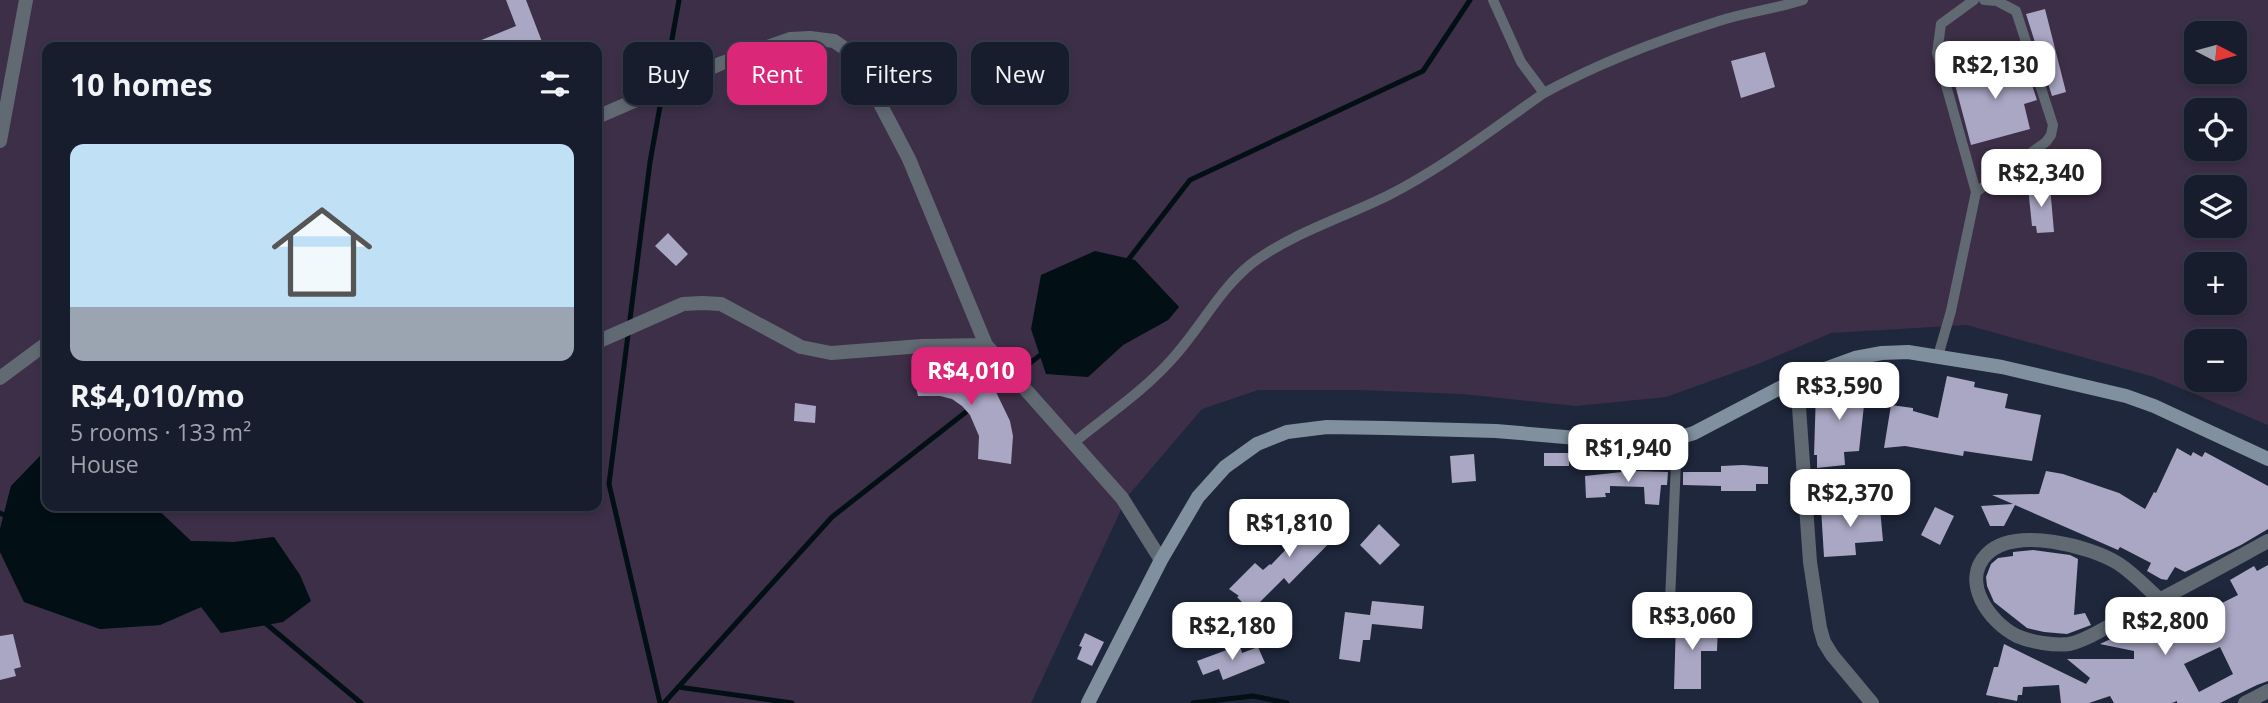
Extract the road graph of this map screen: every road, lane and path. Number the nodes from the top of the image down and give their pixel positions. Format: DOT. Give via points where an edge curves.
graph roads {
  1 [pos="26,0"];
  2 [pos="1493,0"];
  3 [pos="1803,0"];
  4 [pos="1974,0"];
  5 [pos="1984,0"];
  6 [pos="1544,93"];
  7 [pos="602,115"];
  8 [pos="0,141"];
  9 [pos="1976,192"];
  10 [pos="602,340"];
  11 [pos="986,345"];
  12 [pos="42,346"];
  13 [pos="1938,356"];
  14 [pos="0,377"];
  15 [pos="1797,379"];
  16 [pos="1677,439"];
  17 [pos="1072,444"];
  18 [pos="2268,459"];
  19 [pos="2268,541"];
  20 [pos="1161,560"];
  21 [pos="2159,599"];
  22 [pos="1670,601"];
  23 [pos="2268,691"];
  24 [pos="1088,703"];
  25 [pos="1872,703"];
  26 [pos="2245,703"];
  1 -- 8 [label="street"];
  2 -- 6 [label="lane" via="1521,62"];
  3 -- 6 [label="lane" via="1721,20 1580,74"];
  4 -- 9 [label="lane" via="1941,24 1937,53"];
  5 -- 9 [label="lane" via="2016,11 2053,125 2046,142"];
  6 -- 17 [label="lane" via="1433,170 1253,263 1229,284 1155,377"];
  7 -- 11 [label="street" via="790,39 834,41 850,52 864,73 908,159"];
  9 -- 13 [label="lane"];
  10 -- 11 [label="street" via="683,304 702,303 721,304 801,347 831,353"];
  11 -- 17 [label="street"];
  12 -- 14 [label="street"];
  13 -- 15 [label="main road" via="1882,353"];
  13 -- 18 [label="main road" via="2126,396"];
  15 -- 16 [label="main road"];
  15 -- 25 [label="street" via="1811,572 1820,628 1832,655"];
  16 -- 20 [label="main road" via="1649,442 1496,431 1327,427 1287,432 1256,444 1225,467 1198,497"];
  16 -- 22 [label="lane"];
  17 -- 20 [label="street" via="1122,498"];
  19 -- 21 [label="street"];
  20 -- 24 [label="main road"];
  21 -- 21 [label="street" via="2102,555 2053,542 1997,547 1986,554 1976,573 1983,604 1996,621 2017,636 2054,644 2077,642"];
  23 -- 26 [label="street"];
}
